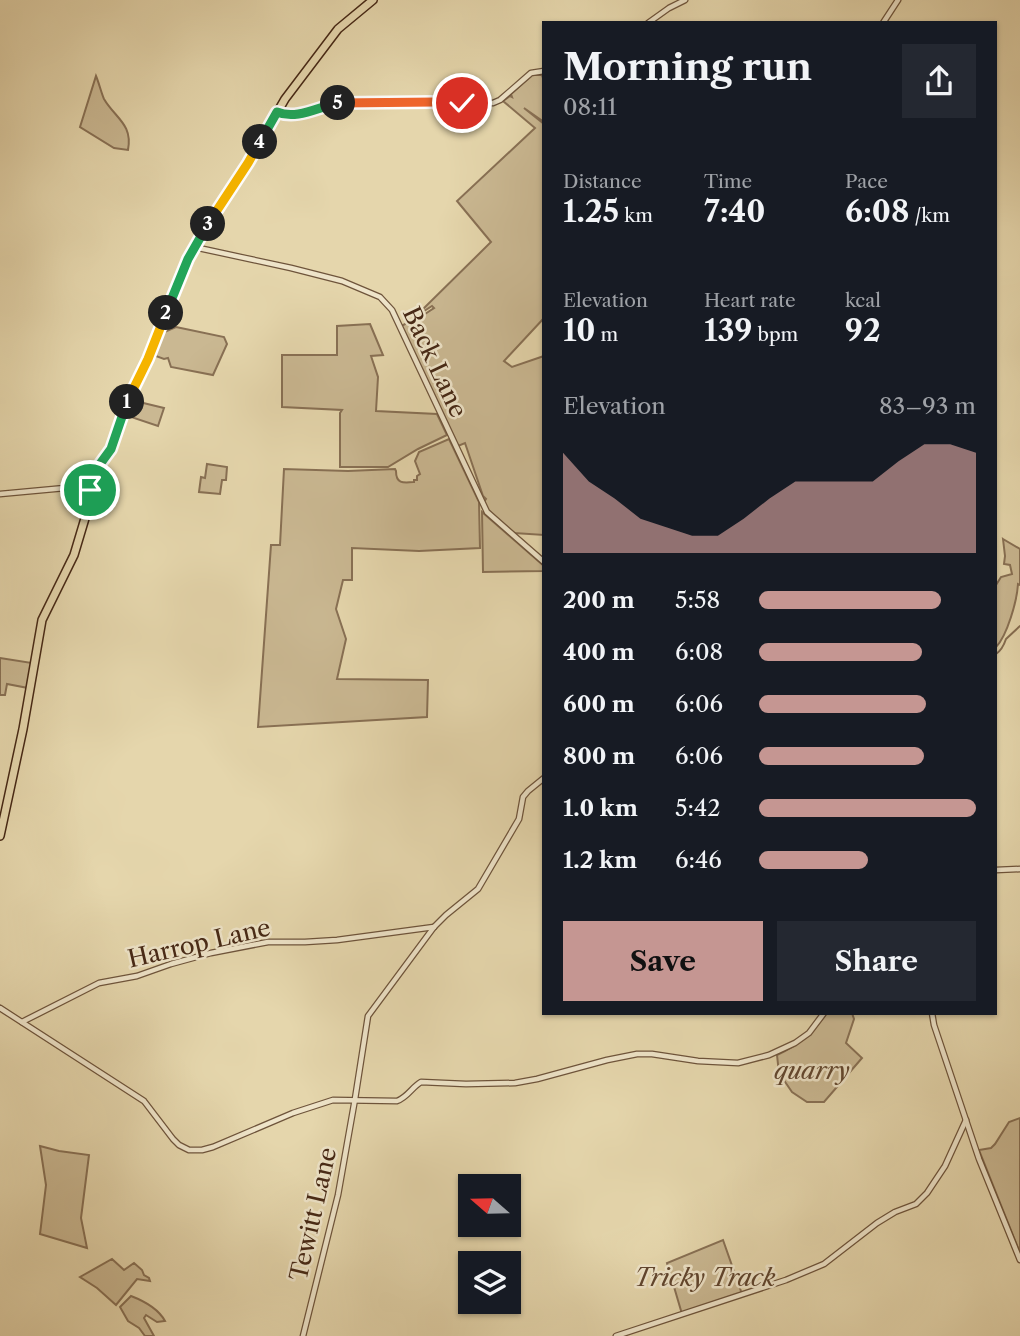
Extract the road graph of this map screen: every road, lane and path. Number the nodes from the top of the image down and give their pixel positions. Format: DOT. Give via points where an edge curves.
graph roads {
  1 [pos="373,0"];
  2 [pos="685,0"];
  3 [pos="898,0"];
  4 [pos="652,21"];
  5 [pos="884,21"];
  6 [pos="542,71"];
  7 [pos="277,112"];
  8 [pos="194,247"];
  9 [pos="85,467"];
  10 [pos="91,477"];
  11 [pos="0,495"];
  12 [pos="542,560"];
  13 [pos="542,780"];
  14 [pos="0,836"];
  15 [pos="1020,869"];
  16 [pos="997,870"];
  17 [pos="434,927"];
  18 [pos="0,1008"];
  19 [pos="822,1015"];
  20 [pos="932,1015"];
  21 [pos="22,1022"];
  22 [pos="355,1099"];
  23 [pos="966,1120"];
  24 [pos="1020,1260"];
  25 [pos="303,1336"];
  26 [pos="616,1336"];
  1 -- 7 [label="main road" via="338,29"];
  2 -- 4 [label="street"];
  3 -- 5 [label="street"];
  6 -- 7 [label="street" via="531,73 493,103 347,102 301,114"];
  7 -- 8 [label="main road"];
  8 -- 10 [label="main road" via="111,449"];
  8 -- 12 [label="street, Back Lane" via="342,281 380,297 391,310 487,512"];
  9 -- 10 [label="main road"];
  10 -- 11 [label="street" via="65,488"];
  10 -- 14 [label="main road" via="74,555 42,620"];
  13 -- 17 [label="street, Tewitt Lane" via="523,797 519,819 478,889"];
  15 -- 16 [label="street"];
  17 -- 21 [label="street, Harrop Lane" via="337,940 268,942 212,953 99,983"];
  17 -- 22 [label="street, Tewitt Lane" via="368,1016"];
  18 -- 21 [label="street"];
  19 -- 22 [label="street" via="795,1043 738,1063 637,1054 515,1083 428,1081 416,1084 397,1101"];
  20 -- 23 [label="street"];
  21 -- 22 [label="street" via="144,1101 173,1139 189,1150 208,1149 327,1101"];
  22 -- 25 [label="street, Tewitt Lane" via="338,1195"];
  23 -- 24 [label="street"];
  23 -- 26 [label="street" via="927,1193 916,1204 877,1223 824,1264"];
}
